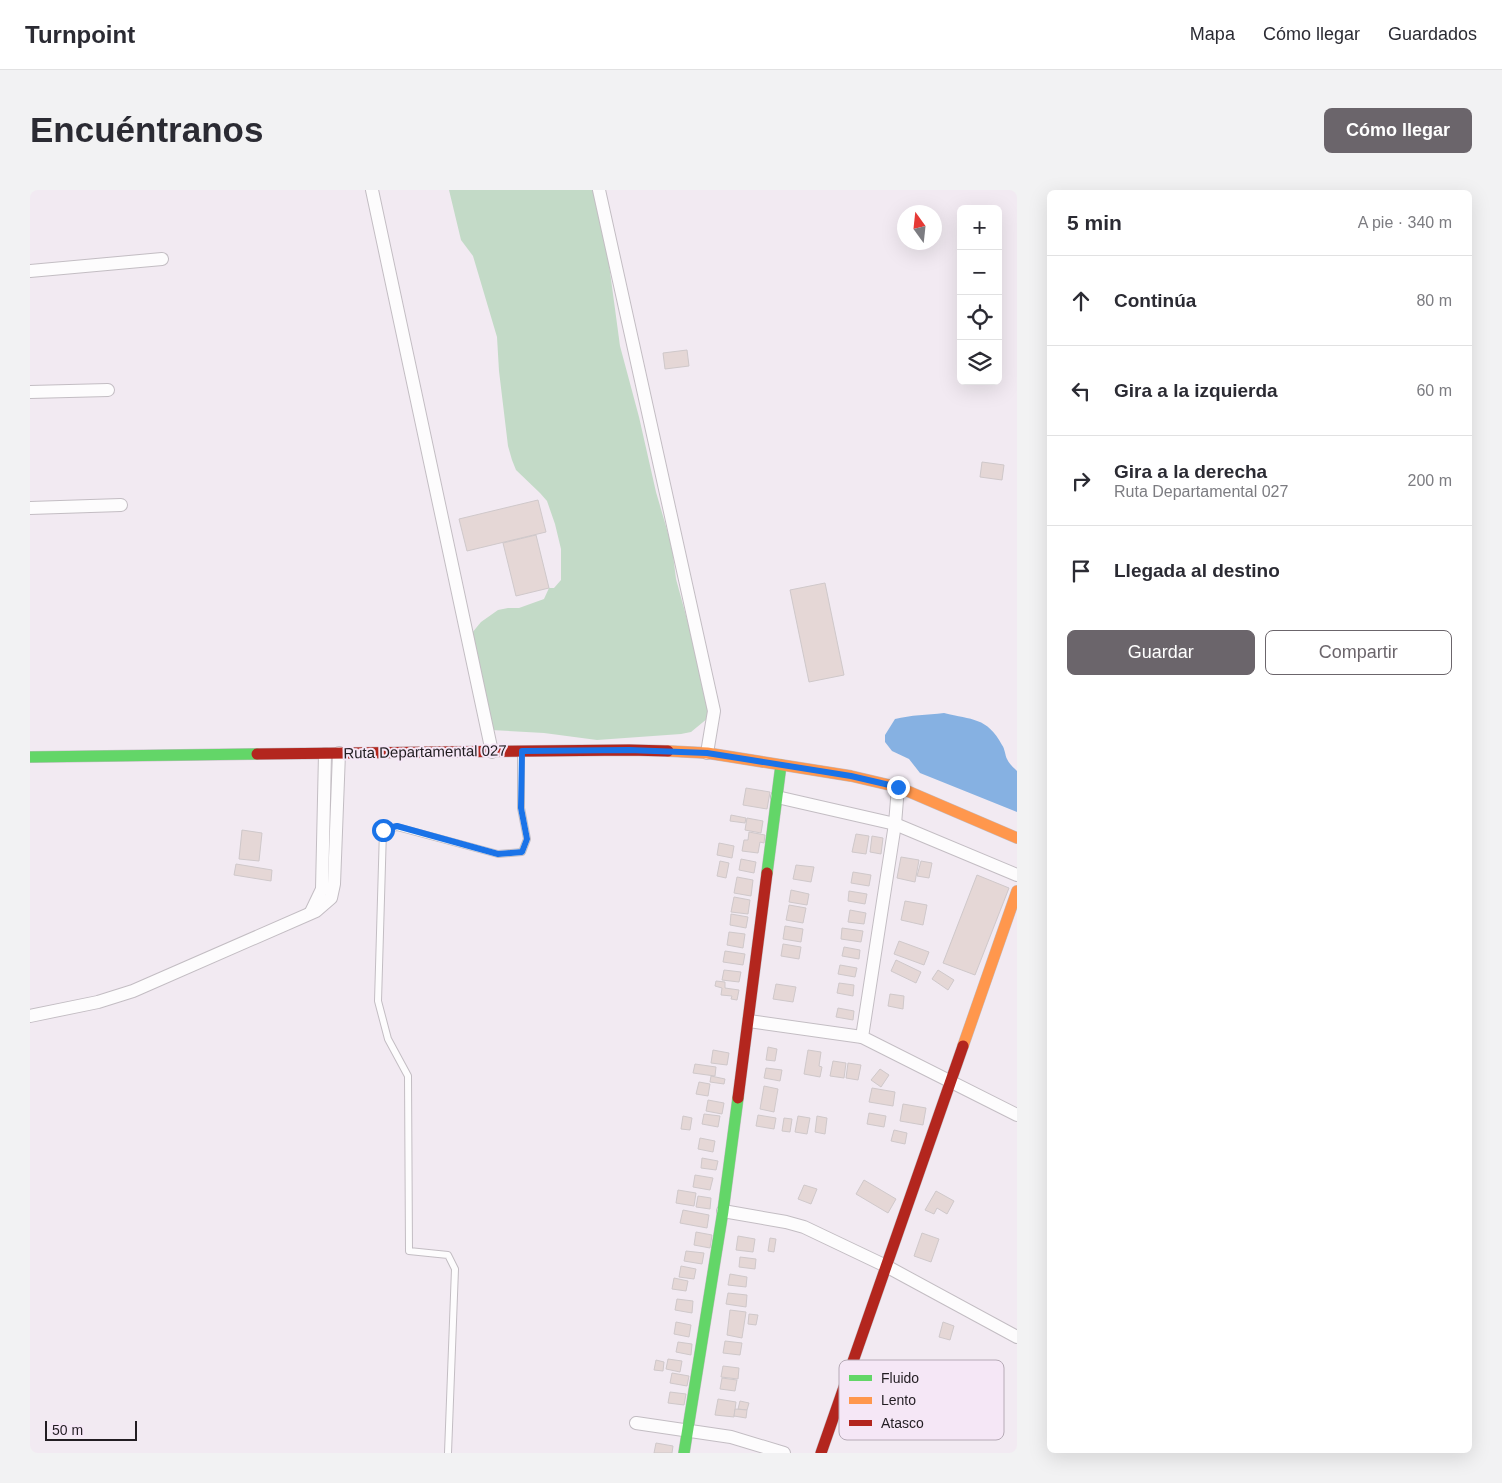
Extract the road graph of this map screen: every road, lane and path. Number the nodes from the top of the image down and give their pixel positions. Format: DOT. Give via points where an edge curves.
graph roads {
  1 [pos="372,190"];
  2 [pos="598,190"];
  3 [pos="162,259"];
  4 [pos="30,270"];
  5 [pos="108,390"];
  6 [pos="30,392"];
  7 [pos="121,504"];
  8 [pos="30,508"];
  9 [pos="522,751"];
  10 [pos="492,752"];
  11 [pos="339,753"];
  12 [pos="707,753"];
  13 [pos="325,754"];
  14 [pos="30,757"];
  15 [pos="781,765"];
  16 [pos="898,787"];
  17 [pos="777,798"];
  18 [pos="895,824"];
  19 [pos="1017,838"];
  20 [pos="1017,875"];
  21 [pos="1017,891"];
  22 [pos="310,914"];
  23 [pos="30,1016"];
  24 [pos="749,1021"];
  25 [pos="862,1037"];
  26 [pos="950,1081"];
  27 [pos="1017,1115"];
  28 [pos="723,1211"];
  29 [pos="886,1266"];
  30 [pos="1017,1337"];
  31 [pos="853,1360"];
  32 [pos="839,1401"];
  33 [pos="636,1423"];
  34 [pos="688,1430"];
  35 [pos="448,1453"];
  36 [pos="684,1453"];
  37 [pos="784,1453"];
  38 [pos="821,1453"];
  1 -- 10 [label="street"];
  2 -- 12 [label="street" via="714,711"];
  3 -- 4 [label="street"];
  5 -- 6 [label="street"];
  7 -- 8 [label="street"];
  9 -- 10 [label="street, Ruta Departamental 027"];
  9 -- 12 [label="street, Ruta Departamental 027"];
  9 -- 35 [label="lane" via="521,808 527,839 522,852 498,854 397,826 383,830 378,1001 388,1039 408,1076 409,1250 448,1255 455,1269"];
  10 -- 11 [label="street, Ruta Departamental 027"];
  11 -- 13 [label="street, Ruta Departamental 027"];
  11 -- 22 [label="street" via="334,884 331,898"];
  12 -- 15 [label="street, Ruta Departamental 027"];
  13 -- 14 [label="street, Ruta Departamental 027"];
  13 -- 22 [label="street" via="322,889"];
  15 -- 16 [label="street, Ruta Departamental 027"];
  15 -- 17 [label="street"];
  16 -- 18 [label="street"];
  16 -- 19 [label="street, Ruta Departamental 027"];
  17 -- 18 [label="street"];
  17 -- 24 [label="street"];
  18 -- 20 [label="street"];
  18 -- 25 [label="street"];
  21 -- 26 [label="street"];
  22 -- 23 [label="street" via="133,991"];
  24 -- 25 [label="street"];
  24 -- 28 [label="street"];
  25 -- 26 [label="street"];
  26 -- 27 [label="street"];
  26 -- 29 [label="street"];
  28 -- 29 [label="street" via="804,1227"];
  28 -- 34 [label="street"];
  29 -- 30 [label="street"];
  29 -- 31 [label="street"];
  32 -- 38 [label="street"];
  33 -- 34 [label="street"];
  34 -- 36 [label="street"];
  34 -- 37 [label="street" via="731,1437"];
}
